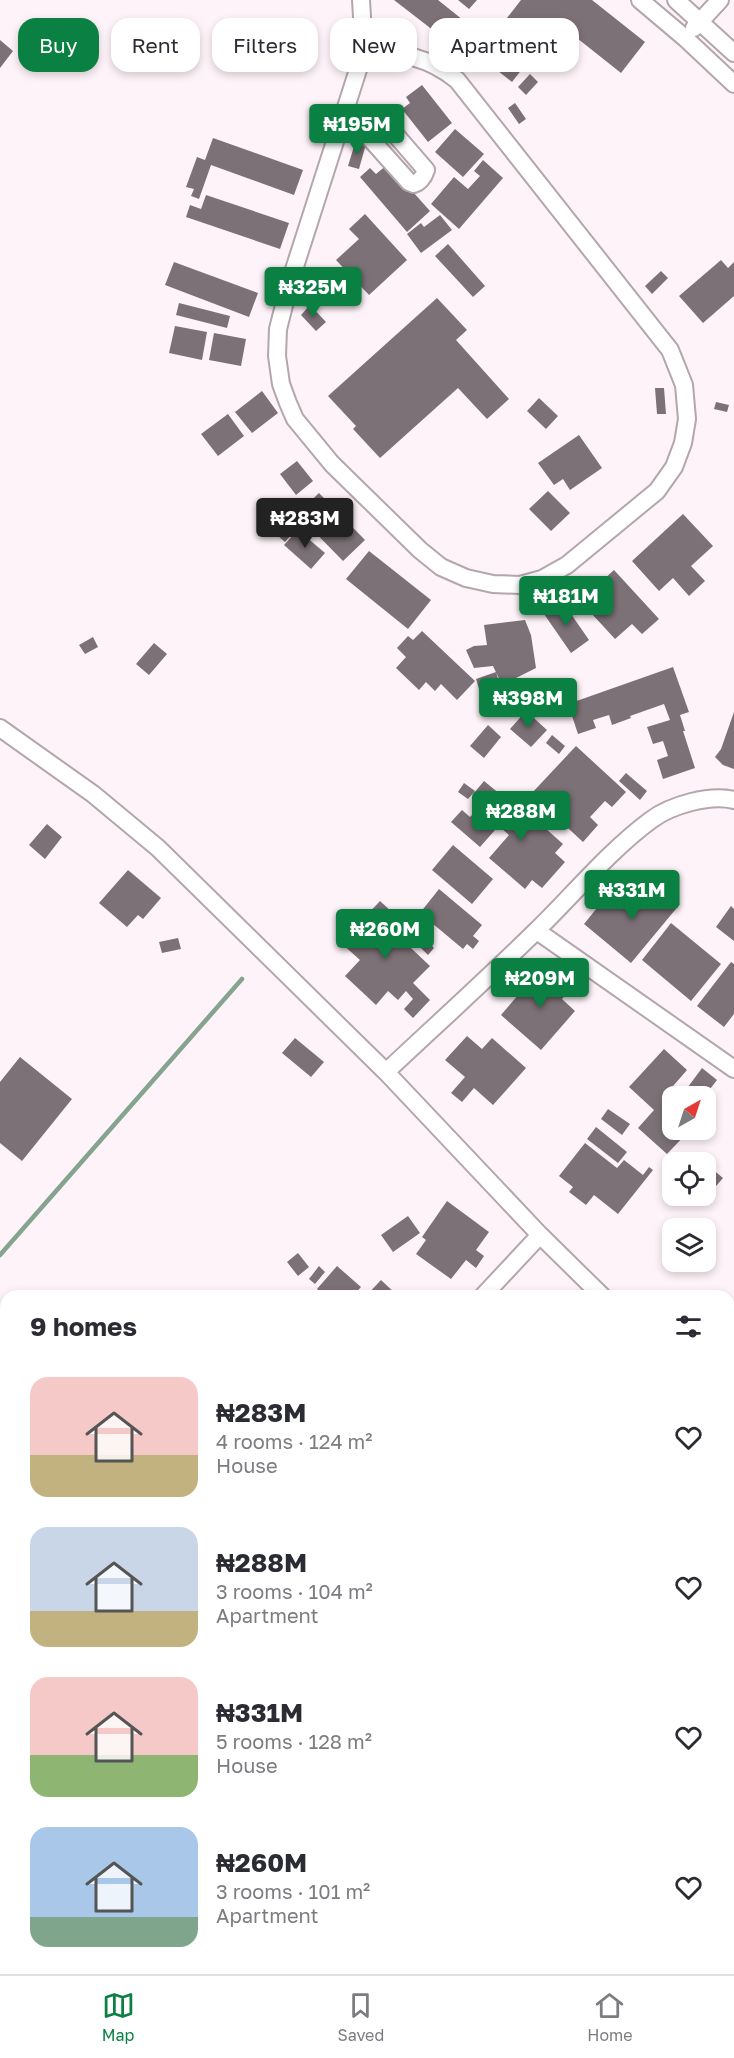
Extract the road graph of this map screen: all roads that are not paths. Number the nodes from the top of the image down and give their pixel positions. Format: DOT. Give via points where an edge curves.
graph roads {
  1 [pos="361,0"];
  2 [pos="640,0"];
  3 [pos="676,0"];
  4 [pos="720,0"];
  5 [pos="362,18"];
  6 [pos="701,21"];
  7 [pos="685,38"];
  8 [pos="734,53"];
  9 [pos="417,58"];
  10 [pos="357,72"];
  11 [pos="734,84"];
  12 [pos="340,124"];
  13 [pos="367,135"];
  14 [pos="0,728"];
  15 [pos="734,800"];
  16 [pos="537,931"];
  17 [pos="734,1069"];
  18 [pos="386,1072"];
  19 [pos="540,1235"];
  20 [pos="489,1290"];
  21 [pos="596,1290"];
  1 -- 5 [label="street"];
  2 -- 7 [label="street"];
  3 -- 6 [label="street"];
  4 -- 6 [label="street"];
  6 -- 7 [label="street"];
  6 -- 8 [label="street"];
  7 -- 11 [label="street"];
  9 -- 12 [label="street" via="444,69 457,80 670,350 684,385 687,419 683,443 674,467 657,491 567,565 542,579 520,585 493,584 441,567 332,464 288,403 277,356 278,329"];
  10 -- 12 [label="street"];
  12 -- 13 [label="street"];
  14 -- 18 [label="street" via="93,794 158,848"];
  15 -- 16 [label="street" via="689,802 653,818"];
  16 -- 17 [label="street"];
  16 -- 18 [label="street"];
  18 -- 19 [label="street"];
  19 -- 20 [label="street"];
  19 -- 21 [label="street"];
}
